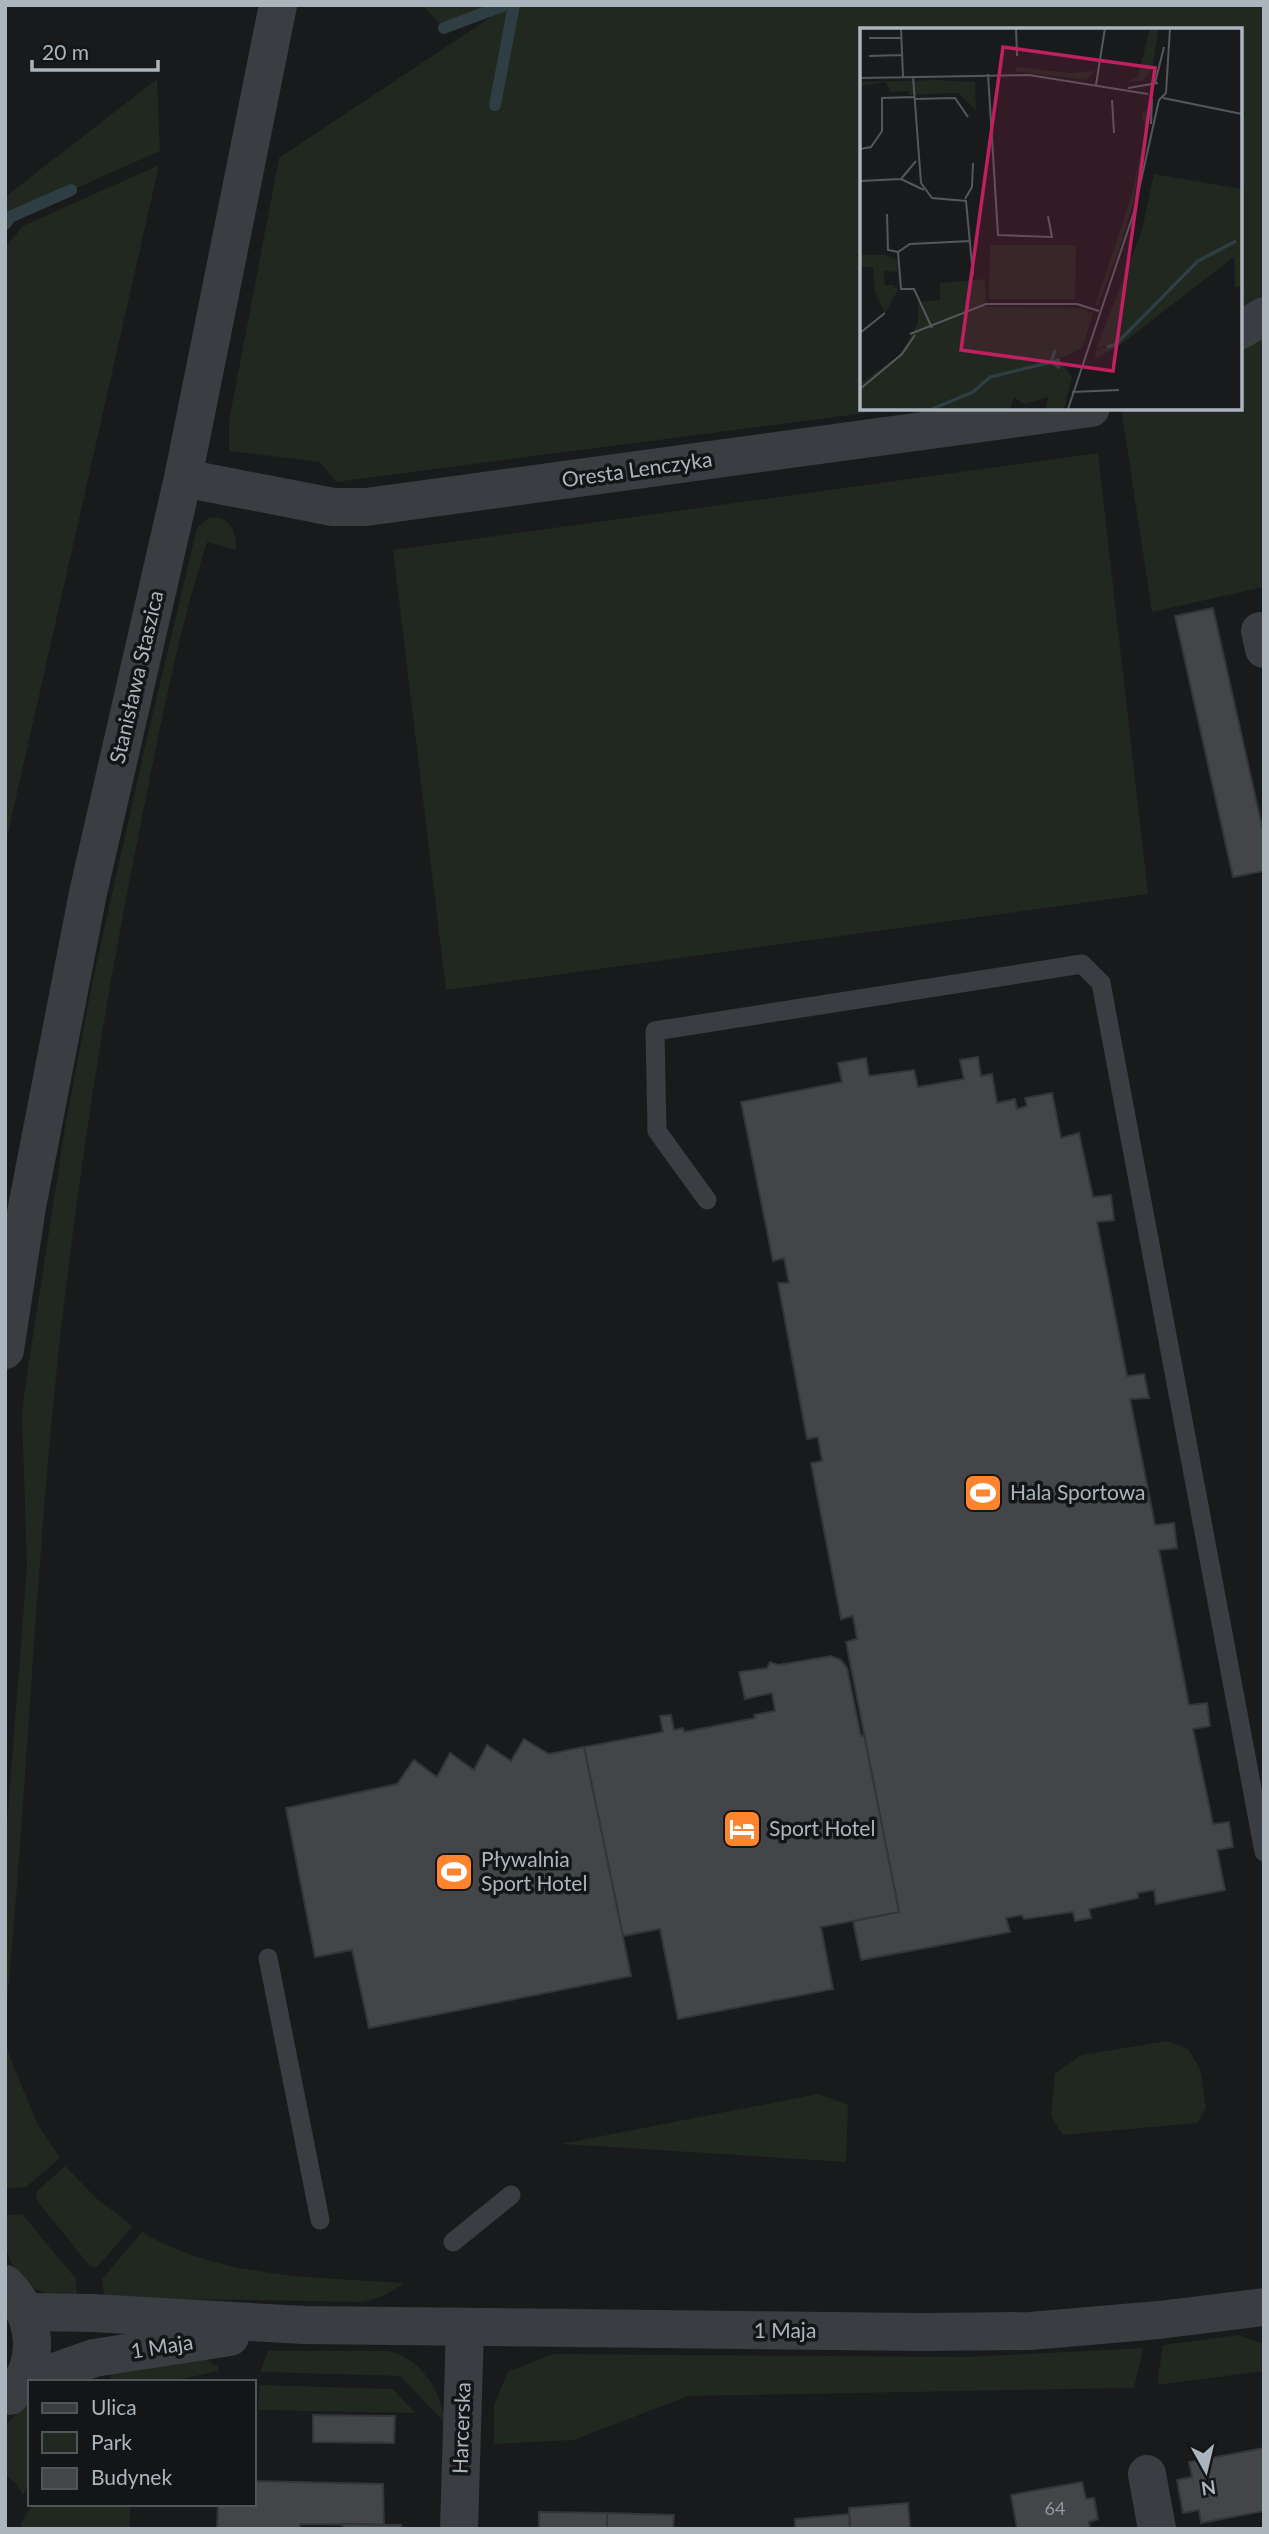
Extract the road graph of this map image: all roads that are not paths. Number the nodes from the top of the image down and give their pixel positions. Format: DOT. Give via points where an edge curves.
graph roads {
  1 [pos="278,5"];
  2 [pos="1264,316"];
  3 [pos="1241,330"];
  4 [pos="1076,410"];
  5 [pos="183,478"];
  6 [pos="706,1200"];
  7 [pos="5,1350"];
  8 [pos="1264,1852"];
  9 [pos="268,1958"];
  10 [pos="511,2195"];
  11 [pos="320,2220"];
  12 [pos="453,2242"];
  13 [pos="16,2298"];
  14 [pos="1264,2307"];
  15 [pos="304,2325"];
  16 [pos="465,2328"];
  17 [pos="41,2380"];
  18 [pos="14,2391"];
  19 [pos="1147,2474"];
  20 [pos="459,2529"];
  21 [pos="1157,2529"];
  1 -- 5 [label="street, Stanisława Staszica"];
  2 -- 3 [label="street"];
  4 -- 5 [label="street, Oresta Lenczyka" via="366,507 332,507"];
  5 -- 7 [label="street, Stanisława Staszica" via="88,892 27,1207"];
  6 -- 8 [label="lane" via="657,1131 655,1031 1082,964 1101,983"];
  9 -- 11 [label="lane"];
  10 -- 12 [label="lane"];
  13 -- 15 [label="street, 1 Maja" via="92,2313"];
  13 -- 18 [label="street" via="33,2344 30,2362"];
  14 -- 16 [label="street, 1 Maja" via="1030,2331"];
  15 -- 16 [label="street, 1 Maja"];
  15 -- 17 [label="street, 1 Maja" via="94,2358"];
  16 -- 20 [label="street, Harcerska"];
  19 -- 21 [label="street"];
}
